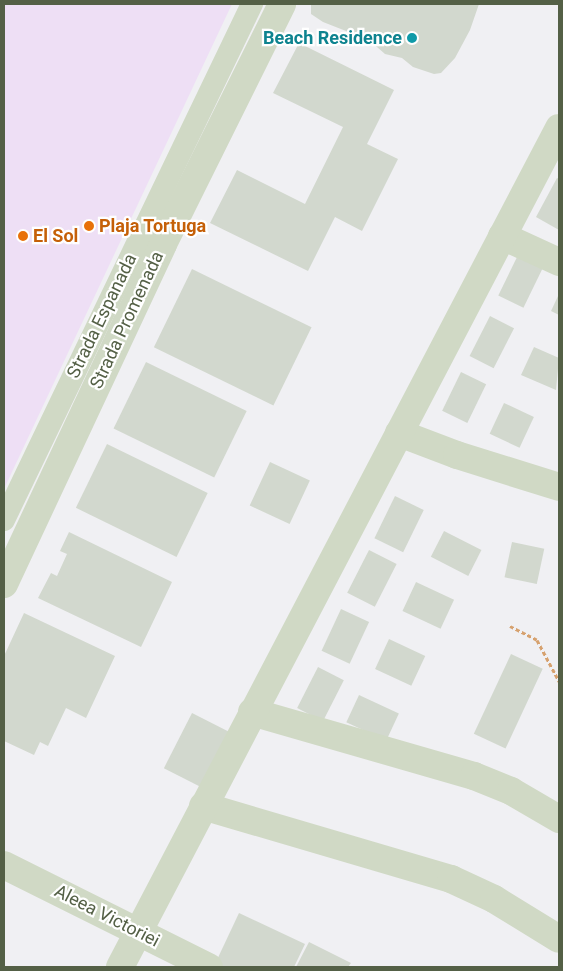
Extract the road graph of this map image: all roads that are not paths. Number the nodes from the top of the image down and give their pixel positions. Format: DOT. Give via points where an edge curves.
graph roads {
  1 [pos="252,4"];
  2 [pos="282,4"];
  3 [pos="559,128"];
  4 [pos="551,162"];
  5 [pos="502,236"];
  6 [pos="559,262"];
  7 [pos="399,433"];
  8 [pos="559,487"];
  9 [pos="4,520"];
  10 [pos="4,584"];
  11 [pos="252,712"];
  12 [pos="203,806"];
  13 [pos="559,819"];
  14 [pos="4,865"];
  15 [pos="138,932"];
  16 [pos="559,939"];
  17 [pos="120,967"];
  18 [pos="209,967"];
  1 -- 9 [label="street, Strada Espanada"];
  2 -- 10 [label="street, Strada Promenada" via="163,244"];
  3 -- 4 [label="street"];
  4 -- 5 [label="street"];
  5 -- 6 [label="street"];
  5 -- 7 [label="street"];
  7 -- 8 [label="street"];
  7 -- 11 [label="street"];
  11 -- 12 [label="street"];
  11 -- 13 [label="street" via="474,776 511,791"];
  12 -- 15 [label="street"];
  12 -- 16 [label="street" via="451,879 494,899"];
  14 -- 15 [label="street, Aleea Victoriei"];
  15 -- 17 [label="street"];
  15 -- 18 [label="street, Aleea Victoriei"];
}
